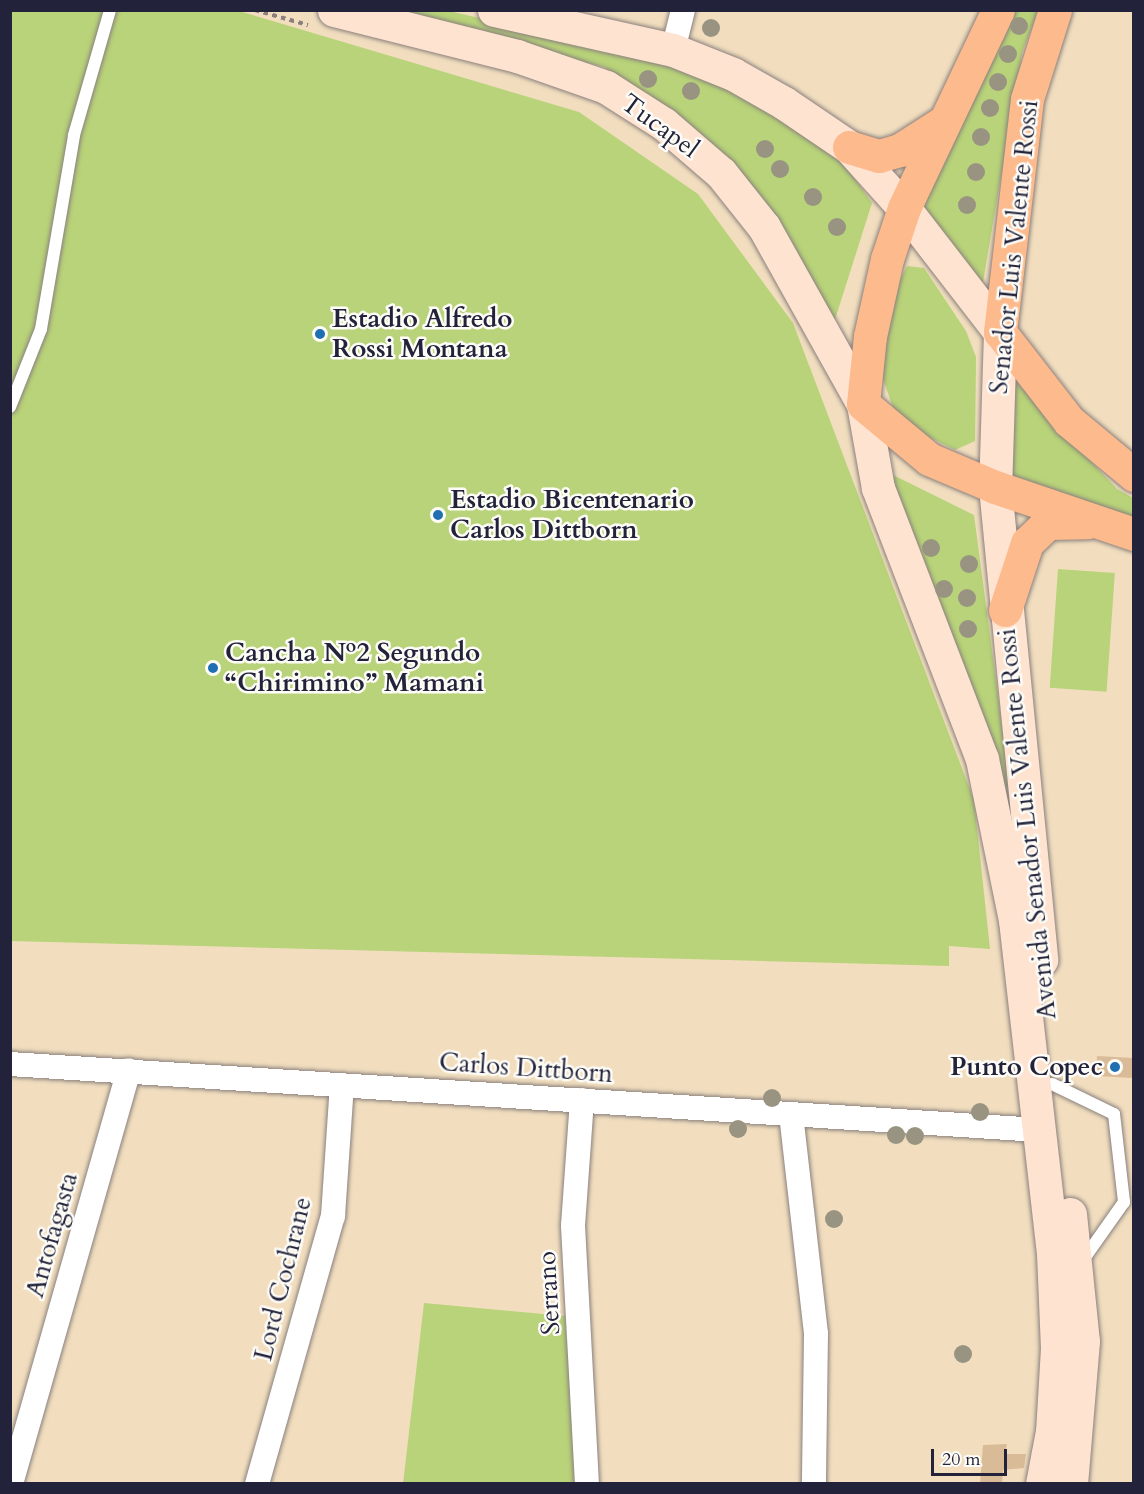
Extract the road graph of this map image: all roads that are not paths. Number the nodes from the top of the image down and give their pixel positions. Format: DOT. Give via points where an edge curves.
graph roads {
  1 [pos="110,10"];
  2 [pos="494,10"];
  3 [pos="683,10"];
  4 [pos="998,10"];
  5 [pos="1055,10"];
  6 [pos="323,18"];
  7 [pos="673,50"];
  8 [pos="944,122"];
  9 [pos="849,147"];
  10 [pos="904,208"];
  11 [pos="1000,332"];
  12 [pos="863,404"];
  13 [pos="10,407"];
  14 [pos="1134,475"];
  15 [pos="995,487"];
  16 [pos="1101,522"];
  17 [pos="1134,534"];
  18 [pos="1005,610"];
  19 [pos="10,1064"];
  20 [pos="129,1071"];
  21 [pos="1052,1084"];
  22 [pos="342,1085"];
  23 [pos="582,1100"];
  24 [pos="791,1114"];
  25 [pos="1038,1130"];
  26 [pos="1078,1268"];
  27 [pos="11,1484"];
  28 [pos="257,1484"];
  29 [pos="587,1484"];
  30 [pos="814,1484"];
  31 [pos="1042,1484"];
  32 [pos="1071,1484"];
  1 -- 13 [label="lane" via="74,135 40,329"];
  2 -- 7 [label="main road"];
  3 -- 7 [label="street"];
  4 -- 8 [label="main road"];
  5 -- 11 [label="main road, Senador Luis Valente Rossi" via="1028,99"];
  6 -- 12 [label="main road, Tucapel" via="517,56 606,87 664,124 721,173 764,227"];
  7 -- 9 [label="main road" via="733,74"];
  8 -- 9 [label="main road" via="900,150 879,156"];
  8 -- 10 [label="main road"];
  9 -- 10 [label="main road"];
  10 -- 11 [label="main road"];
  10 -- 12 [label="main road" via="887,259 870,336"];
  11 -- 14 [label="main road" via="1069,421"];
  11 -- 15 [label="main road, Senador Luis Valente Rossi"];
  12 -- 15 [label="main road" via="929,459"];
  12 -- 25 [label="main road, Avenida Senador Luis Valente Rossi" via="878,488 982,759 1015,920"];
  15 -- 16 [label="main road"];
  15 -- 18 [label="main road, Avenida Senador Luis Valente Rossi"];
  16 -- 17 [label="main road"];
  16 -- 18 [label="main road" via="1048,523 1027,543"];
  18 -- 21 [label="main road, Avenida Senador Luis Valente Rossi" via="1027,801"];
  19 -- 20 [label="street, Carlos Dittborn"];
  20 -- 22 [label="street, Carlos Dittborn"];
  20 -- 27 [label="street, Antofagasta"];
  21 -- 26 [label="main road, Avenida Senador Luis Valente Rossi"];
  21 -- 26 [label="lane" via="1114,1114 1124,1202"];
  22 -- 23 [label="street, Carlos Dittborn"];
  22 -- 28 [label="street, Lord Cochrane" via="333,1216"];
  23 -- 24 [label="street, Carlos Dittborn"];
  23 -- 29 [label="street, Serrano" via="573,1226"];
  24 -- 25 [label="street, Carlos Dittborn"];
  24 -- 30 [label="street" via="816,1334"];
  25 -- 31 [label="main road, Avenida Senador Luis Valente Rossi" via="1053,1253 1057,1348 1052,1431"];
  26 -- 32 [label="main road, Avenida Senador Luis Valente Rossi" via="1083,1341"];
}
